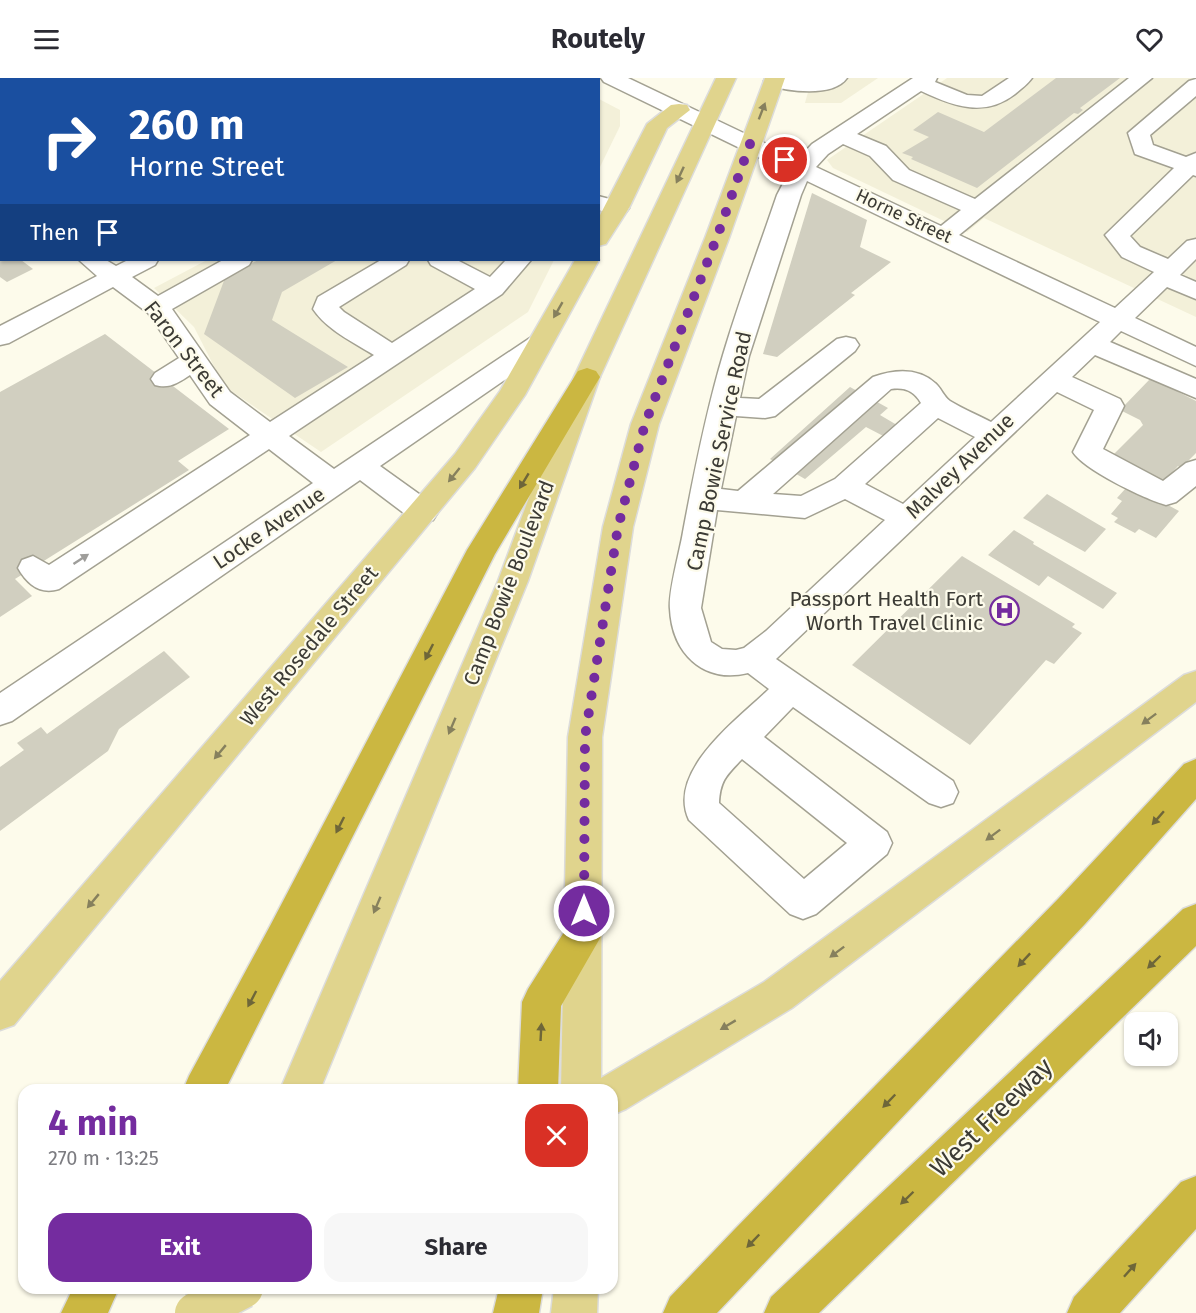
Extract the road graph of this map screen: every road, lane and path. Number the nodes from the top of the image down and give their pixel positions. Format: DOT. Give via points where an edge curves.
graph roads {
  1 [pos="610,78"];
  2 [pos="726,78"];
  3 [pos="837,78"];
  4 [pos="1022,78"];
  5 [pos="1142,78"];
  6 [pos="774,79"];
  7 [pos="923,80"];
  8 [pos="1196,85"];
  9 [pos="679,110"];
  10 [pos="705,122"];
  11 [pos="841,135"];
  12 [pos="750,144"];
  13 [pos="1193,165"];
  14 [pos="802,168"];
  15 [pos="608,206"];
  16 [pos="977,208"];
  17 [pos="600,232"];
  18 [pos="944,235"];
  19 [pos="1196,246"];
  20 [pos="92,261"];
  21 [pos="144,261"];
  22 [pos="238,261"];
  23 [pos="395,261"];
  24 [pos="442,261"];
  25 [pos="518,261"];
  26 [pos="586,261"];
  27 [pos="1167,274"];
  28 [pos="115,276"];
  29 [pos="494,289"];
  30 [pos="1196,291"];
  31 [pos="156,307"];
  32 [pos="1119,320"];
  33 [pos="0,337"];
  34 [pos="539,344"];
  35 [pos="1092,344"];
  36 [pos="846,345"];
  37 [pos="1186,352"];
  38 [pos="391,354"];
  39 [pos="194,360"];
  40 [pos="1154,371"];
  41 [pos="587,377"];
  42 [pos="164,379"];
  43 [pos="1053,379"];
  44 [pos="1196,389"];
  45 [pos="724,406"];
  46 [pos="928,412"];
  47 [pos="993,435"];
  48 [pos="270,437"];
  49 [pos="360,466"];
  50 [pos="1196,470"];
  51 [pos="854,478"];
  52 [pos="334,484"];
  53 [pos="704,498"];
  54 [pos="744,502"];
  55 [pos="423,512"];
  56 [pos="906,518"];
  57 [pos="33,568"];
  58 [pos="753,659"];
  59 [pos="1196,684"];
  60 [pos="791,688"];
  61 [pos="0,711"];
  62 [pos="742,739"];
  63 [pos="1196,774"];
  64 [pos="941,792"];
  65 [pos="1196,921"];
  66 [pos="584,933"];
  67 [pos="0,1011"];
  68 [pos="206,1084"];
  69 [pos="303,1084"];
  70 [pos="538,1084"];
  71 [pos="581,1084"];
  72 [pos="618,1091"];
  73 [pos="1196,1197"];
  74 [pos="94,1294"];
  75 [pos="211,1294"];
  76 [pos="231,1294"];
  77 [pos="519,1294"];
  78 [pos="576,1294"];
  79 [pos="84,1313"];
  80 [pos="195,1313"];
  81 [pos="203,1313"];
  82 [pos="516,1313"];
  83 [pos="574,1313"];
  84 [pos="686,1313"];
  85 [pos="787,1313"];
  86 [pos="1090,1313"];
  1 -- 9 [label="street, Horne Street"];
  2 -- 10 [label="main road, Camp Bowie Boulevard"];
  3 -- 6 [label="street" via="815,86"];
  4 -- 7 [label="street" via="992,100 978,103 963,100"];
  5 -- 16 [label="street"];
  12 -- 6 [label="main road, one-way"];
  7 -- 11 [label="street"];
  8 -- 13 [label="street" via="1139,133 1143,149"];
  9 -- 10 [label="street, Horne Street"];
  9 -- 15 [label="main road" via="658,124"];
  10 -- 12 [label="street, Horne Street"];
  10 -- 41 [label="main road, Camp Bowie Boulevard, one-way"];
  11 -- 14 [label="street"];
  11 -- 16 [label="street" via="878,151 901,175"];
  12 -- 14 [label="street, Horne Street"];
  12 -- 66 [label="main road" via="645,424 618,527 585,737"];
  13 -- 27 [label="street" via="1117,235 1131,252"];
  14 -- 18 [label="street, Horne Street"];
  14 -- 45 [label="street, Camp Bowie Service Road" via="789,195 739,346"];
  15 -- 17 [label="main road"];
  16 -- 18 [label="street"];
  18 -- 32 [label="street, Horne Street"];
  19 -- 27 [label="street, Malvey Avenue"];
  20 -- 28 [label="street, Faron Street"];
  21 -- 28 [label="street"];
  22 -- 31 [label="street"];
  23 -- 38 [label="street" via="327,303 326,309"];
  24 -- 29 [label="street"];
  25 -- 29 [label="street"];
  26 -- 34 [label="main road, West Rosedale Street, one-way"];
  27 -- 30 [label="street"];
  27 -- 32 [label="street, Malvey Avenue"];
  28 -- 31 [label="street, Faron Street"];
  28 -- 33 [label="street"];
  29 -- 38 [label="street"];
  31 -- 39 [label="street, Faron Street"];
  32 -- 35 [label="street, Malvey Avenue"];
  32 -- 37 [label="street, Horne Street"];
  34 -- 49 [label="street, Locke Avenue"];
  34 -- 55 [label="main road, West Rosedale Street, one-way" via="498,414"];
  35 -- 40 [label="street"];
  35 -- 43 [label="street, Malvey Avenue"];
  36 -- 45 [label="street" via="765,409"];
  37 -- 40 [label="street"];
  38 -- 48 [label="street"];
  39 -- 42 [label="street"];
  39 -- 48 [label="street, Faron Street" via="220,398"];
  40 -- 44 [label="street"];
  41 -- 68 [label="highway, one-way" via="482,550"];
  41 -- 69 [label="main road, Camp Bowie Boulevard, one-way" via="513,581"];
  43 -- 47 [label="street, Malvey Avenue"];
  43 -- 50 [label="street" via="1110,406 1087,452 1166,495"];
  45 -- 53 [label="street, Camp Bowie Service Road"];
  46 -- 47 [label="street"];
  46 -- 51 [label="street"];
  46 -- 54 [label="street" via="931,392 895,378 882,383"];
  47 -- 56 [label="street, Malvey Avenue"];
  48 -- 52 [label="street, Faron Street"];
  57 -- 48 [label="street, one-way" via="48,581"];
  49 -- 52 [label="street, Locke Avenue"];
  49 -- 55 [label="street"];
  51 -- 54 [label="street" via="805,507"];
  51 -- 56 [label="street"];
  52 -- 61 [label="street, Locke Avenue"];
  53 -- 54 [label="street"];
  53 -- 58 [label="street, Camp Bowie Service Road" via="686,608 691,632 699,650 715,661 736,663"];
  55 -- 67 [label="main road, West Rosedale Street, one-way"];
  56 -- 58 [label="street, Malvey Avenue"];
  58 -- 60 [label="street"];
  59 -- 72 [label="main road, one-way" via="778,995"];
  60 -- 62 [label="street"];
  60 -- 64 [label="street"];
  62 -- 62 [label="street" via="711,768 702,788 701,809 803,902 874,843"];
  63 -- 84 [label="highway, one-way" via="1152,825"];
  65 -- 85 [label="highway, West Freeway, one-way"];
  70 -- 66 [label="highway, one-way" via="542,1002"];
  66 -- 71 [label="main road"];
  86 -- 73 [label="highway, one-way"];
  74 -- 79 [label="highway"];
  75 -- 81 [label="main road"];
  76 -- 80 [label="main road, bridge"];
  77 -- 82 [label="highway"];
  78 -- 83 [label="main road"];
}
